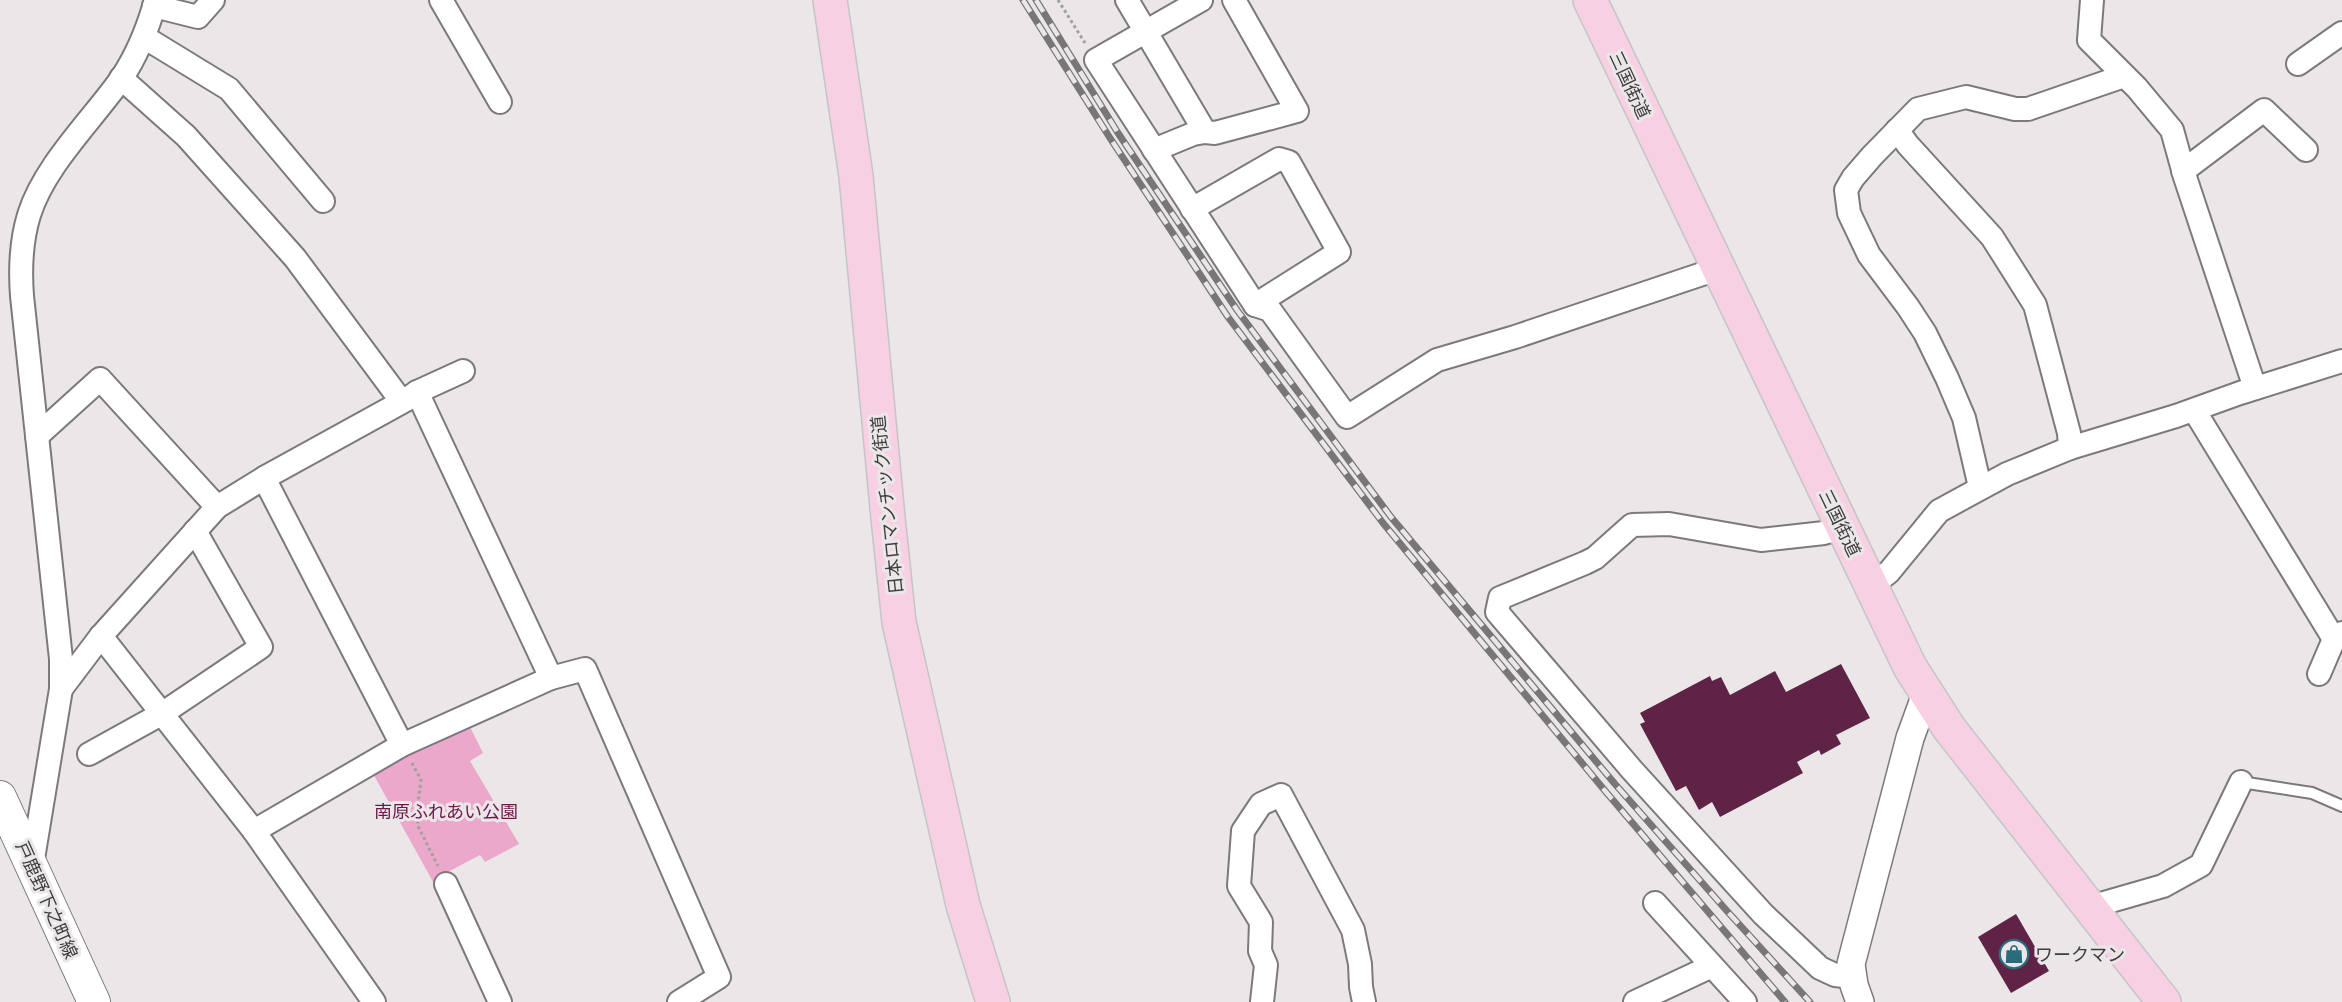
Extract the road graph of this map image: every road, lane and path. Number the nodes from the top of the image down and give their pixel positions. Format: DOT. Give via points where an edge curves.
graph roads {
  1 [pos="213,0"];
  2 [pos="441,0"];
  3 [pos="830,0"];
  4 [pos="1058,0"];
  5 [pos="1126,0"];
  6 [pos="1201,0"];
  7 [pos="1233,0"];
  8 [pos="1590,0"];
  9 [pos="2092,0"];
  10 [pos="155,3"];
  11 [pos="1146,31"];
  12 [pos="2342,33"];
  13 [pos="144,37"];
  14 [pos="1096,60"];
  15 [pos="2298,64"];
  16 [pos="2124,76"];
  17 [pos="121,78"];
  18 [pos="500,102"];
  19 [pos="1897,130"];
  20 [pos="1205,132"];
  21 [pos="1154,150"];
  22 [pos="2306,150"];
  23 [pos="2183,171"];
  24 [pos="323,201"];
  25 [pos="1192,208"];
  26 [pos="1717,269"];
  27 [pos="1255,305"];
  28 [pos="2342,361"];
  29 [pos="463,371"];
  30 [pos="2255,388"];
  31 [pos="410,397"];
  32 [pos="2194,410"];
  33 [pos="37,436"];
  34 [pos="2070,448"];
  35 [pos="264,478"];
  36 [pos="1980,488"];
  37 [pos="217,507"];
  38 [pos="1842,528"];
  39 [pos="195,531"];
  40 [pos="1870,587"];
  41 [pos="101,636"];
  42 [pos="2338,636"];
  43 [pos="2319,674"];
  44 [pos="551,678"];
  45 [pos="61,689"];
  46 [pos="1926,694"];
  47 [pos="163,713"];
  48 [pos="402,745"];
  49 [pos="89,754"];
  50 [pos="2241,782"];
  51 [pos="0,797"];
  52 [pos="2342,806"];
  53 [pos="254,831"];
  54 [pos="32,865"];
  55 [pos="446,884"];
  56 [pos="1655,903"];
  57 [pos="2090,907"];
  58 [pos="1712,966"];
  59 [pos="1857,989"];
  60 [pos="94,1002"];
  61 [pos="374,1002"];
  62 [pos="500,1002"];
  63 [pos="679,1002"];
  64 [pos="993,1002"];
  65 [pos="1262,1002"];
  66 [pos="1364,1002"];
  67 [pos="1635,1002"];
  68 [pos="1745,1002"];
  69 [pos="2164,1002"];
  1 -- 10 [label="street" via="198,17"];
  2 -- 18 [label="street"];
  3 -- 64 [label="highway, 日本ロマンチック街道" via="855,176 899,622 963,905"];
  4 -- 14 [label="path"];
  5 -- 11 [label="street"];
  6 -- 11 [label="street"];
  7 -- 20 [label="street" via="1296,111 1215,134"];
  8 -- 26 [label="highway, 三国街道"];
  9 -- 16 [label="street" via="2089,40"];
  10 -- 13 [label="street"];
  11 -- 14 [label="street"];
  11 -- 20 [label="street"];
  12 -- 15 [label="street"];
  13 -- 17 [label="street"];
  13 -- 24 [label="street" via="228,89"];
  14 -- 21 [label="street"];
  16 -- 19 [label="street" via="2028,108 2015,109 1966,97 1918,109"];
  16 -- 23 [label="street" via="2172,130"];
  17 -- 31 [label="street" via="186,136 295,258"];
  17 -- 33 [label="street" via="45,180 30,213 21,270"];
  19 -- 34 [label="street" via="1992,237 2035,305"];
  19 -- 36 [label="street" via="1853,178 1846,190 1848,213 1869,255 1925,333 1947,378 1964,418"];
  20 -- 21 [label="street"];
  21 -- 25 [label="street"];
  22 -- 23 [label="street" via="2264,110"];
  23 -- 30 [label="street"];
  25 -- 27 [label="street"];
  25 -- 27 [label="street" via="1279,159 1289,162 1339,252"];
  26 -- 27 [label="street" via="1437,360 1347,417 1270,310"];
  26 -- 38 [label="highway, 三国街道"];
  28 -- 30 [label="street"];
  29 -- 31 [label="street"];
  30 -- 32 [label="street"];
  31 -- 35 [label="street"];
  31 -- 44 [label="street"];
  32 -- 34 [label="street"];
  32 -- 42 [label="street"];
  33 -- 37 [label="street" via="100,379"];
  33 -- 45 [label="street" via="62,659"];
  34 -- 36 [label="street"];
  35 -- 37 [label="street"];
  35 -- 48 [label="street"];
  36 -- 40 [label="street" via="1939,511 1889,572"];
  37 -- 39 [label="street"];
  38 -- 40 [label="highway, 三国街道"];
  38 -- 59 [label="street" via="1761,540 1669,524 1632,525 1585,563 1500,598 1497,612 1762,914 1820,968"];
  39 -- 41 [label="street"];
  39 -- 47 [label="street" via="261,647"];
  40 -- 46 [label="highway, 三国街道"];
  41 -- 45 [label="street"];
  41 -- 47 [label="street"];
  42 -- 43 [label="street"];
  44 -- 48 [label="street"];
  44 -- 63 [label="street" via="585,669 719,977"];
  45 -- 54 [label="street"];
  46 -- 57 [label="highway, 三国街道"];
  46 -- 59 [label="street" via="1910,738 1851,964"];
  47 -- 49 [label="street"];
  47 -- 53 [label="street"];
  48 -- 53 [label="street"];
  48 -- 55 [label="path" via="422,780 418,826"];
  50 -- 52 [label="lane" via="2312,793"];
  50 -- 57 [label="street" via="2201,866 2163,886"];
  51 -- 54 [label="main road, 戸鹿野下之町線"];
  53 -- 61 [label="street"];
  54 -- 60 [label="main road, 戸鹿野下之町線"];
  55 -- 62 [label="street"];
  56 -- 58 [label="street"];
  57 -- 69 [label="highway, 三国街道"];
  58 -- 67 [label="street"];
  58 -- 68 [label="street"];
  65 -- 66 [label="street" via="1266,965 1260,951 1262,922 1239,886 1243,831 1261,804 1281,795 1353,930"];
}
